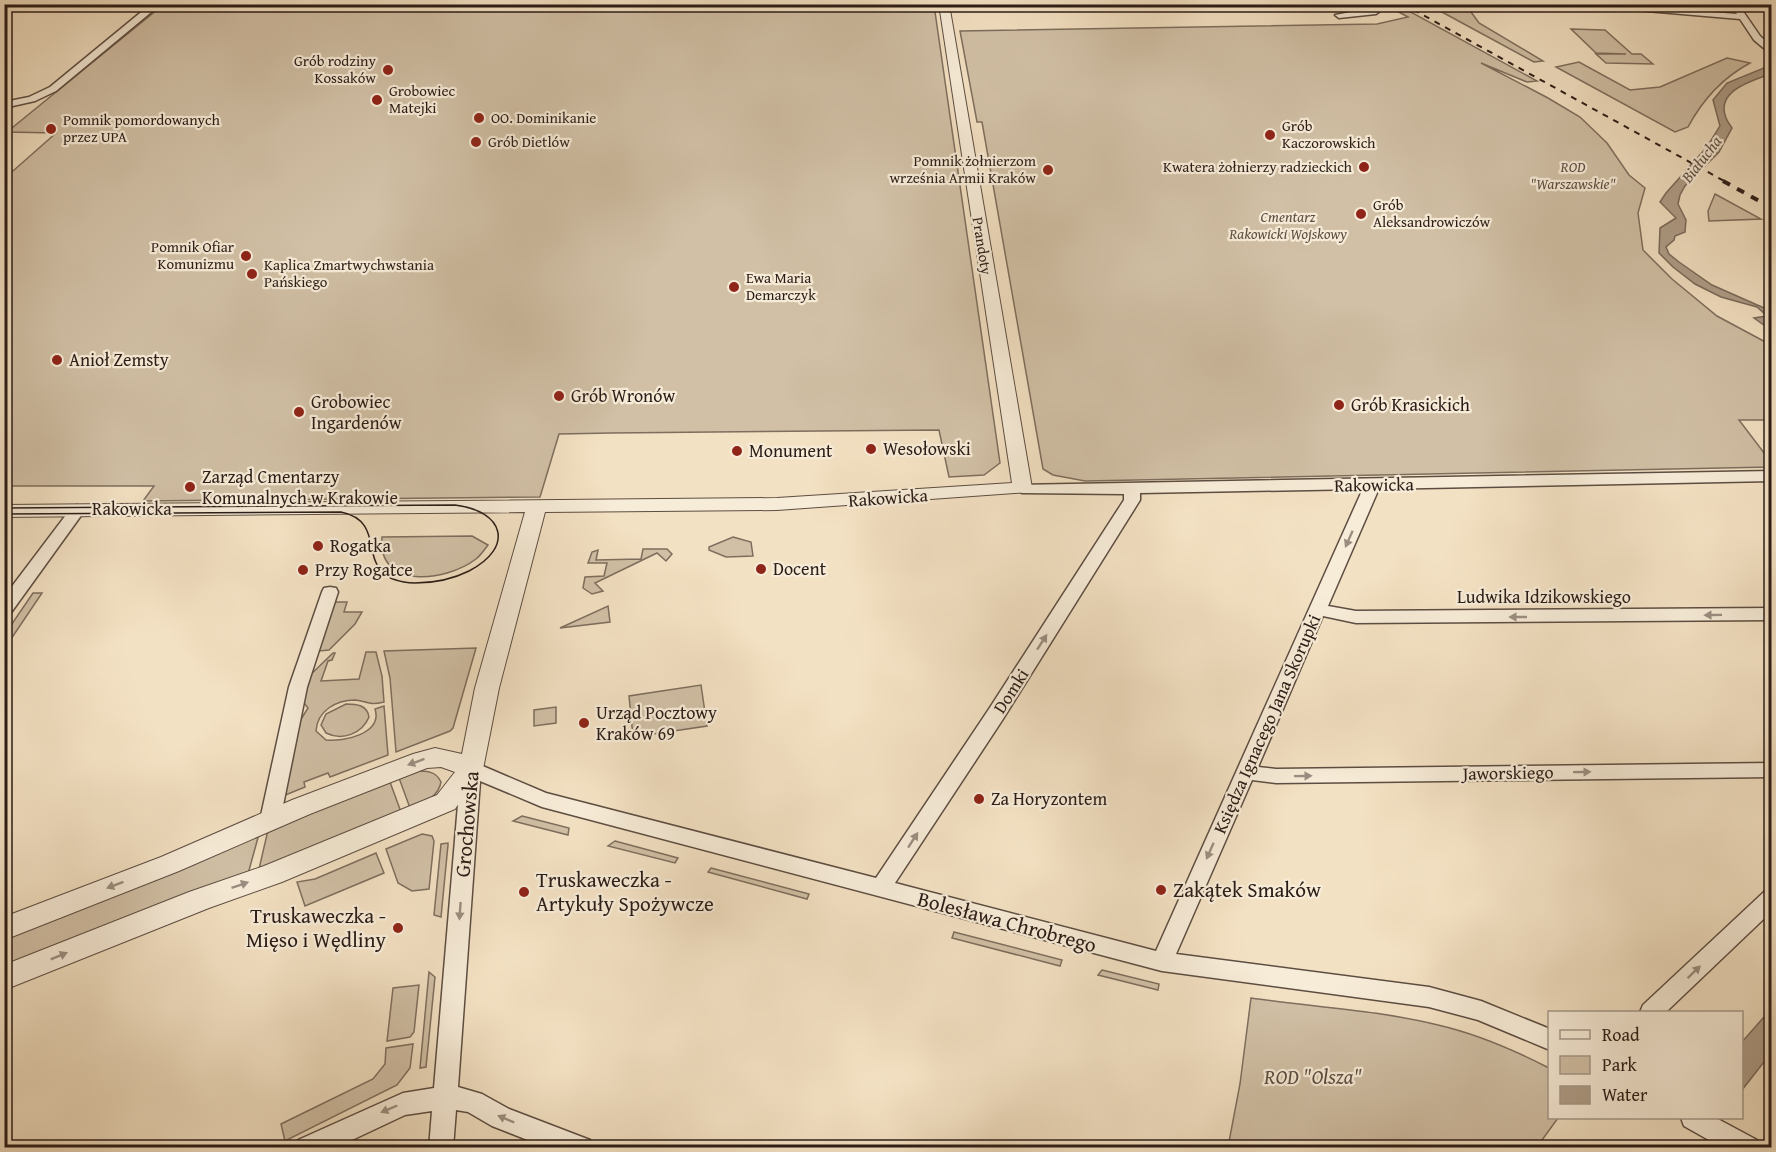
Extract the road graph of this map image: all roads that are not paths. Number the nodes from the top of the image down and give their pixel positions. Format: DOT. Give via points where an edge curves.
graph roads {
  1 [pos="157,4"];
  2 [pos="944,4"];
  3 [pos="1353,4"];
  4 [pos="1364,4"];
  5 [pos="1569,4"];
  6 [pos="1734,4"];
  7 [pos="1316,6"];
  8 [pos="1376,11"];
  9 [pos="1339,15"];
  10 [pos="1742,17"];
  11 [pos="1772,52"];
  12 [pos="4,105"];
  13 [pos="1772,476"];
  14 [pos="1367,485"];
  15 [pos="1022,488"];
  16 [pos="1132,489"];
  17 [pos="536,508"];
  18 [pos="77,510"];
  19 [pos="4,511"];
  20 [pos="330,592"];
  21 [pos="4,609"];
  22 [pos="1317,609"];
  23 [pos="1772,614"];
  24 [pos="471,769"];
  25 [pos="1246,770"];
  26 [pos="1772,770"];
  27 [pos="270,820"];
  28 [pos="880,889"];
  29 [pos="1772,897"];
  30 [pos="4,928"];
  31 [pos="1161,962"];
  32 [pos="4,978"];
  33 [pos="1652,1011"];
  34 [pos="1548,1039"];
  35 [pos="446,1097"];
  36 [pos="1695,1119"];
  37 [pos="307,1148"];
  38 [pos="441,1148"];
  39 [pos="581,1148"];
  40 [pos="1748,1148"];
  1 -- 12 [label="street" via="45,93"];
  2 -- 15 [label="street, Prandoty"];
  3 -- 7 [label="street"];
  4 -- 8 [label="street"];
  5 -- 10 [label="street"];
  6 -- 10 [label="street"];
  7 -- 8 [label="street" via="1342,21 1354,23 1385,17"];
  8 -- 9 [label="street"];
  10 -- 11 [label="street"];
  13 -- 14 [label="street, Rakowicka"];
  14 -- 16 [label="street, Rakowicka"];
  14 -- 22 [label="street, Księdza Ignacego Jana Skorupki, one-way" via="1368,493"];
  15 -- 16 [label="street, Rakowicka"];
  15 -- 17 [label="street, Rakowicka" via="813,503"];
  28 -- 16 [label="street, Domki, one-way" via="1071,597 1132,500"];
  17 -- 18 [label="street, Rakowicka"];
  17 -- 24 [label="street, Grochowska" via="487,688"];
  18 -- 19 [label="street, Rakowicka"];
  18 -- 21 [label="street"];
  20 -- 27 [label="street" via="298,687"];
  23 -- 22 [label="street, Ludwika Idzikowskiego, one-way" via="1356,617"];
  22 -- 25 [label="street, Księdza Ignacego Jana Skorupki"];
  24 -- 27 [label="street, one-way" via="446,757 432,756"];
  24 -- 28 [label="street, Bolesława Chrobrego" via="543,799"];
  32 -- 24 [label="street, one-way" via="432,810 446,802"];
  24 -- 35 [label="street, Grochowska, one-way"];
  25 -- 26 [label="street, Jaworskiego, one-way" via="1276,777"];
  25 -- 31 [label="street, Księdza Ignacego Jana Skorupki, one-way"];
  27 -- 30 [label="street, one-way" via="170,864"];
  28 -- 31 [label="street, Bolesława Chrobrego"];
  33 -- 29 [label="street, one-way"];
  31 -- 34 [label="street, Bolesława Chrobrego" via="1429,997 1481,1011"];
  35 -- 37 [label="street, one-way" via="393,1107"];
  35 -- 38 [label="street, Grochowska"];
  39 -- 35 [label="street, one-way" via="501,1118 473,1102"];
  36 -- 40 [label="street"];
}
